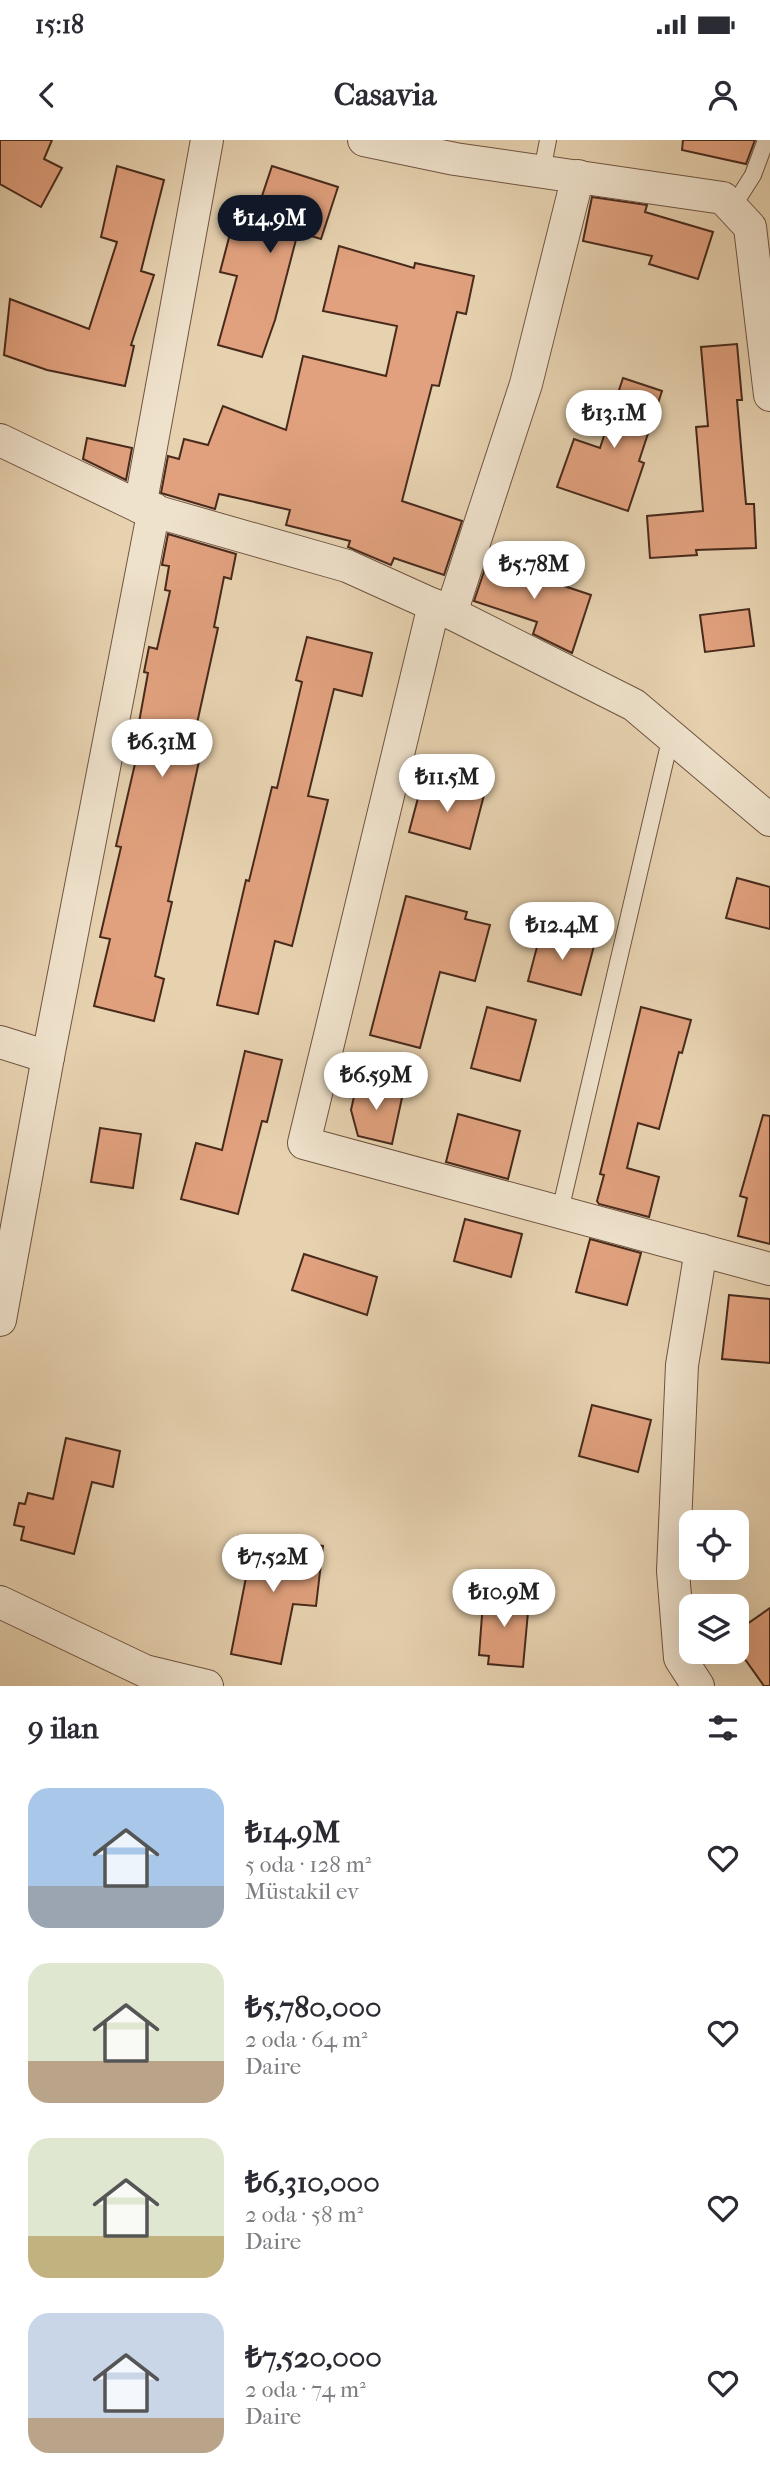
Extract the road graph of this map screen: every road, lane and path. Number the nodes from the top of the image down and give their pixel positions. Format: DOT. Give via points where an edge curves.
graph roads {
  1 [pos="206,140"];
  2 [pos="364,140"];
  3 [pos="548,140"];
  4 [pos="766,140"];
  5 [pos="541,171"];
  6 [pos="578,176"];
  7 [pos="732,208"];
  8 [pos="770,395"];
  9 [pos="0,440"];
  10 [pos="147,508"];
  11 [pos="442,609"];
  12 [pos="671,736"];
  13 [pos="770,820"];
  14 [pos="0,1042"];
  15 [pos="48,1057"];
  16 [pos="560,1212"];
  17 [pos="701,1250"];
  18 [pos="770,1269"];
  19 [pos="0,1320"];
  20 [pos="0,1602"];
  21 [pos="207,1686"];
  22 [pos="698,1686"];
  1 -- 10 [label="street"];
  2 -- 5 [label="street"];
  3 -- 5 [label="lane"];
  4 -- 7 [label="lane" via="753,175"];
  5 -- 6 [label="street"];
  6 -- 7 [label="street" via="723,198"];
  6 -- 11 [label="street" via="526,384"];
  7 -- 8 [label="street" via="750,227"];
  9 -- 10 [label="street"];
  10 -- 11 [label="street" via="347,566"];
  10 -- 15 [label="street"];
  11 -- 12 [label="street" via="634,705"];
  11 -- 16 [label="street" via="304,1143"];
  12 -- 13 [label="street"];
  12 -- 16 [label="lane"];
  14 -- 15 [label="street"];
  15 -- 19 [label="street"];
  16 -- 17 [label="street"];
  17 -- 18 [label="street"];
  17 -- 22 [label="street" via="682,1365 673,1571 680,1658"];
  20 -- 21 [label="street" via="145,1671"];
}
